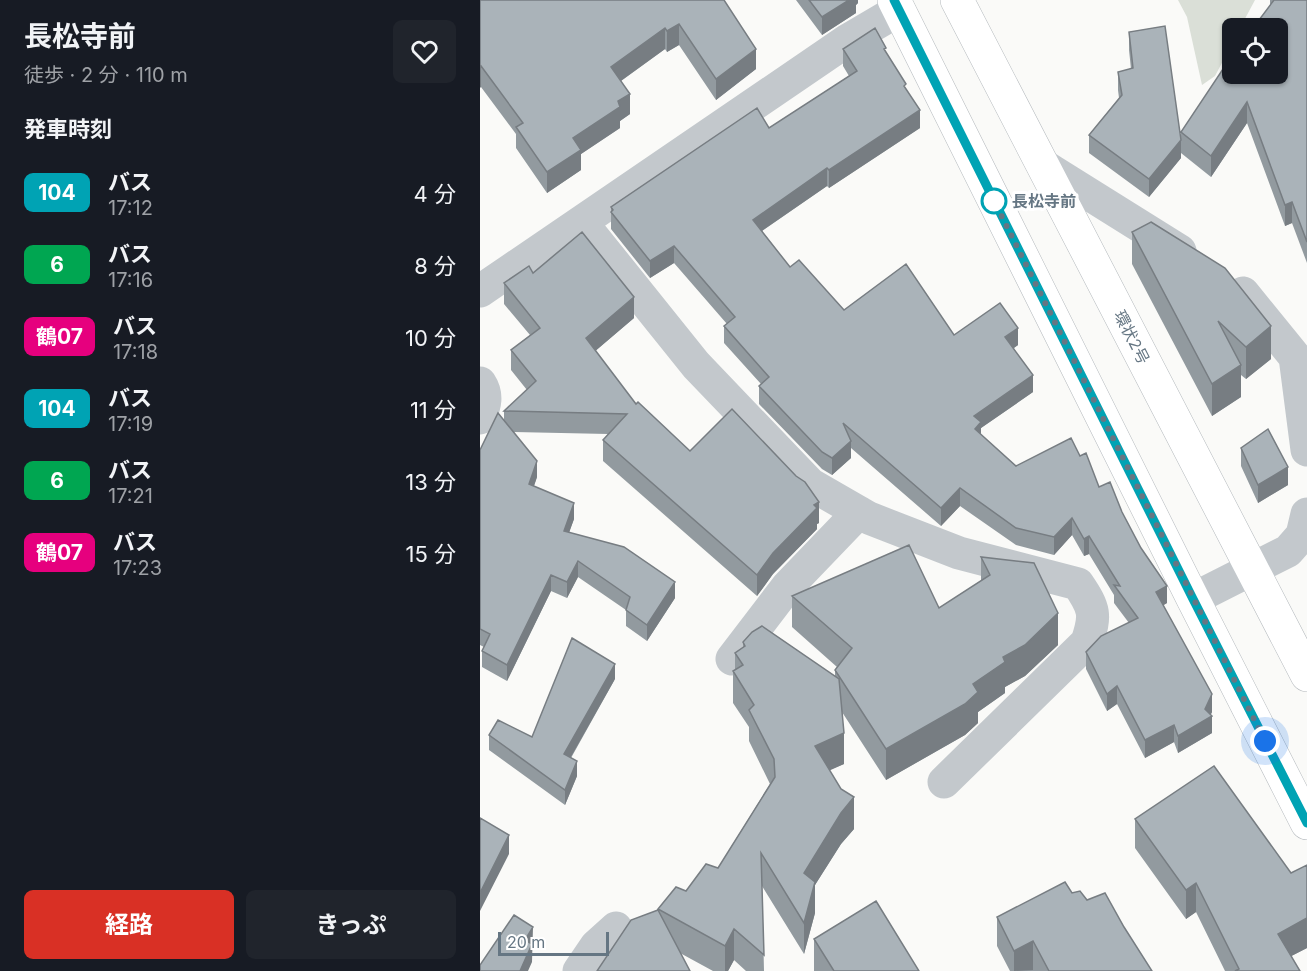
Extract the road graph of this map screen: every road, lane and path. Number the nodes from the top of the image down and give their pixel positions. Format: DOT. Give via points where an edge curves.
graph roads {
  1 [pos="957,0"];
  2 [pos="897,5"];
  3 [pos="1044,166"];
  4 [pos="582,223"];
  5 [pos="480,291"];
  6 [pos="480,383"];
  7 [pos="480,418"];
  8 [pos="1307,450"];
  9 [pos="859,512"];
  10 [pos="1307,514"];
  11 [pos="1251,568"];
  12 [pos="1193,599"];
  13 [pos="732,659"];
  14 [pos="1307,675"];
  15 [pos="945,782"];
  16 [pos="1307,823"];
  17 [pos="616,928"];
  18 [pos="579,971"];
  1 -- 3 [label="main road, 環状2号"];
  2 -- 4 [label="street"];
  2 -- 12 [label="main road"];
  3 -- 8 [label="street" via="1238,286 1295,357"];
  3 -- 11 [label="main road, 環状2号"];
  4 -- 5 [label="street"];
  4 -- 9 [label="street" via="696,364 810,483"];
  6 -- 7 [label="street" via="486,403"];
  9 -- 13 [label="street" via="787,587"];
  9 -- 15 [label="street" via="959,553 1078,584 1088,599 1094,620 1087,642"];
  10 -- 11 [label="street" via="1302,535 1288,550"];
  11 -- 12 [label="street"];
  11 -- 14 [label="main road, 環状2号"];
  12 -- 16 [label="main road"];
  17 -- 18 [label="street" via="596,946"];
}
